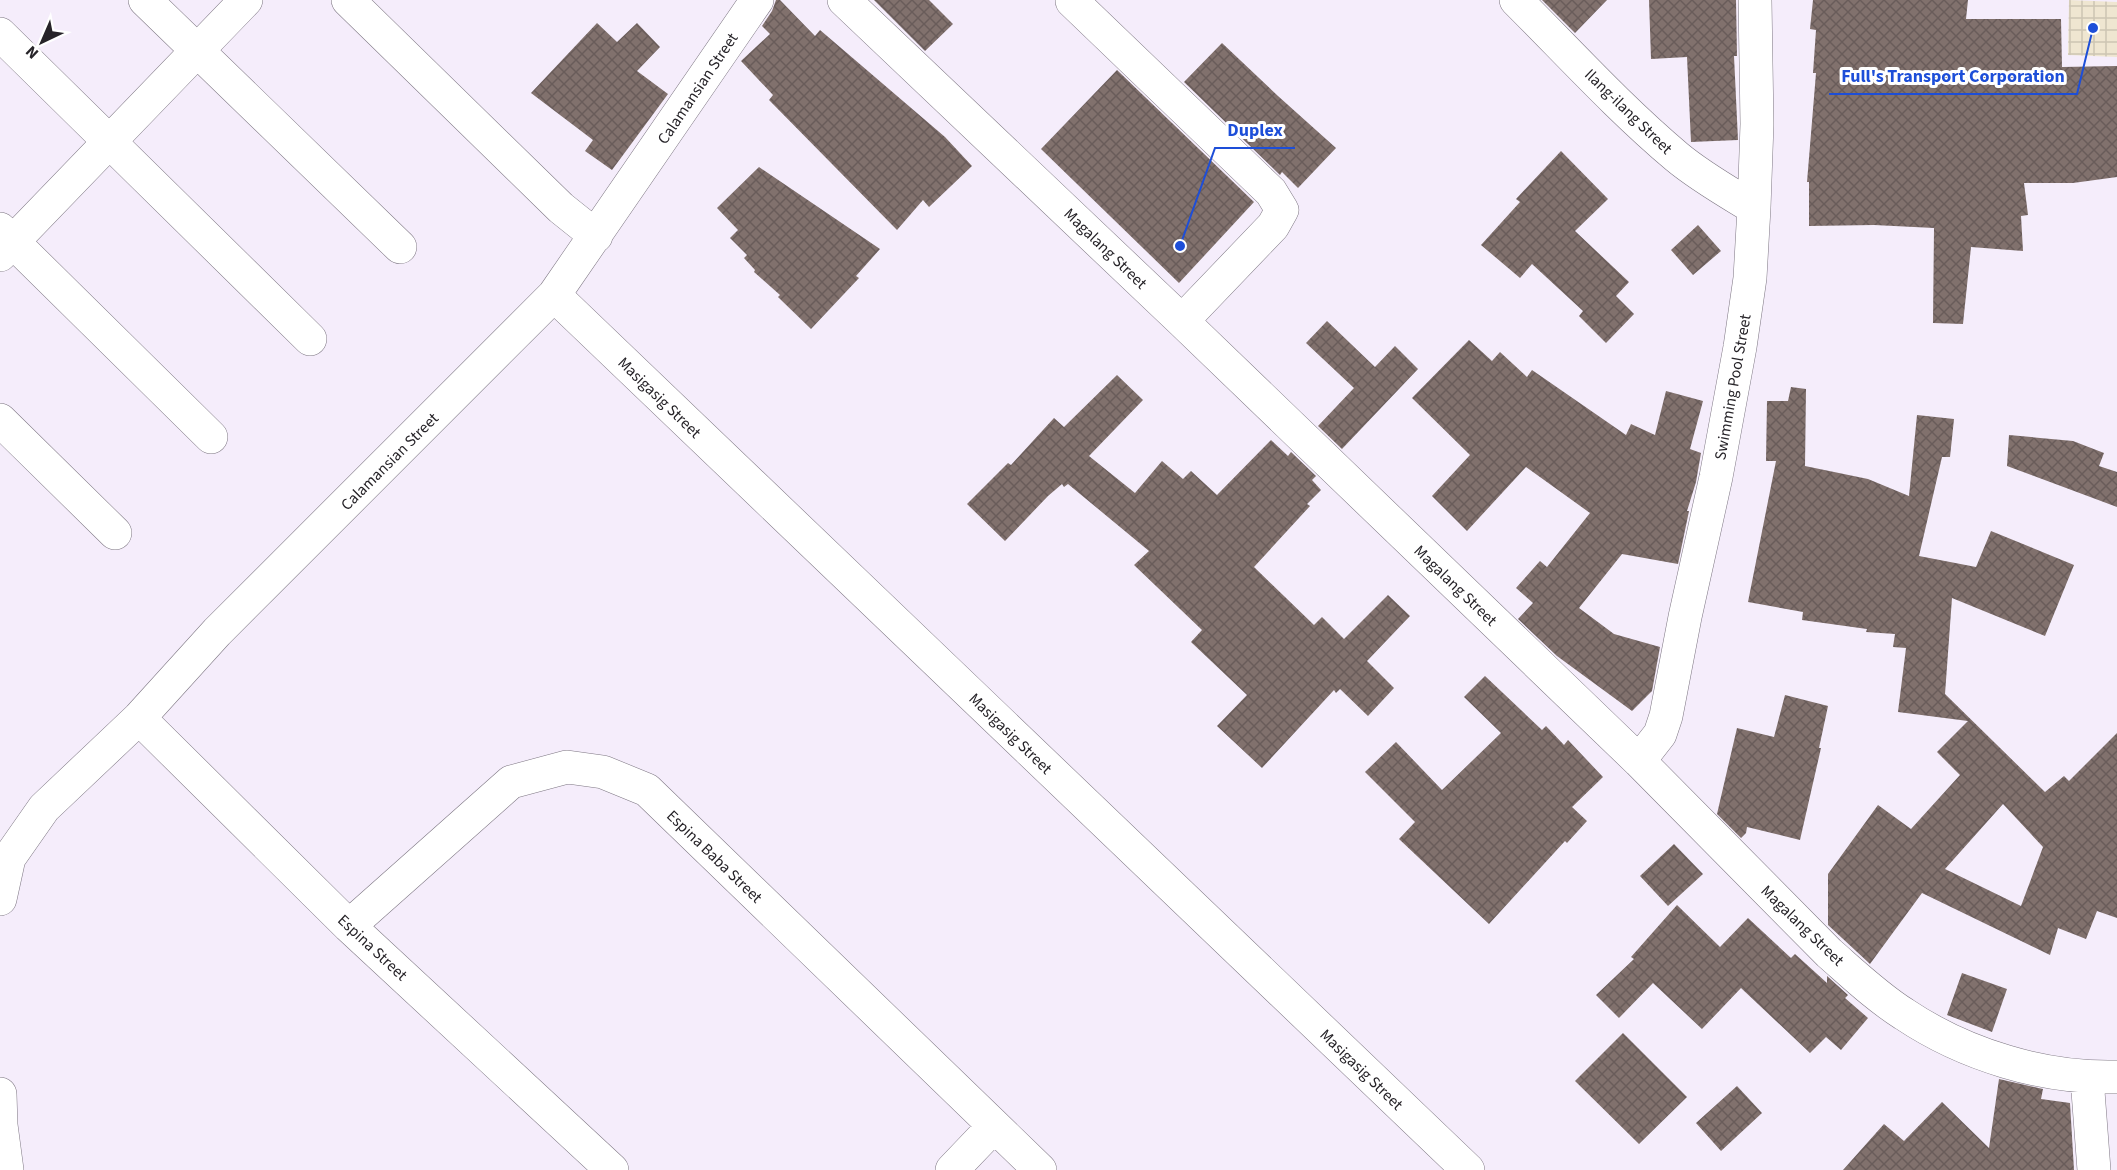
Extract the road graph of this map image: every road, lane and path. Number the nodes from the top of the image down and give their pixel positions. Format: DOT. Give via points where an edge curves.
graph roads {
  1 [pos="145,0"];
  2 [pos="246,0"];
  3 [pos="348,0"];
  4 [pos="758,0"];
  5 [pos="844,0"];
  6 [pos="1516,0"];
  7 [pos="1755,0"];
  8 [pos="1072,1"];
  9 [pos="0,34"];
  10 [pos="198,50"];
  11 [pos="109,142"];
  12 [pos="1754,208"];
  13 [pos="596,236"];
  14 [pos="4,242"];
  15 [pos="400,247"];
  16 [pos="554,295"];
  17 [pos="1182,321"];
  18 [pos="310,339"];
  19 [pos="0,420"];
  20 [pos="211,437"];
  21 [pos="115,533"];
  22 [pos="139,718"];
  23 [pos="1639,761"];
  24 [pos="0,899"];
  25 [pos="349,926"];
  26 [pos="2102,1077"];
  27 [pos="0,1115"];
  28 [pos="994,1126"];
  29 [pos="7,1170"];
  30 [pos="612,1170"];
  31 [pos="952,1170"];
  32 [pos="1040,1170"];
  33 [pos="1468,1170"];
  34 [pos="2094,1170"];
  1 -- 10 [label="street"];
  2 -- 10 [label="street"];
  3 -- 13 [label="street" via="561,208"];
  4 -- 13 [label="street, Calamansian Street"];
  5 -- 17 [label="street, Magalang Street"];
  6 -- 12 [label="street, Ilang-ilang Street" via="1678,158"];
  7 -- 12 [label="street, Swimming Pool Street"];
  8 -- 17 [label="street" via="1271,192 1282,210 1273,226"];
  9 -- 11 [label="street"];
  10 -- 11 [label="street"];
  10 -- 15 [label="street"];
  11 -- 14 [label="street"];
  11 -- 18 [label="street"];
  12 -- 23 [label="street, Swimming Pool Street" via="1750,278 1716,477 1666,717 1660,734"];
  13 -- 16 [label="street, Calamansian Street"];
  14 -- 20 [label="street"];
  16 -- 22 [label="street, Calamansian Street" via="217,632"];
  16 -- 33 [label="street, Masigasig Street"];
  17 -- 23 [label="street, Magalang Street"];
  19 -- 21 [label="street"];
  22 -- 24 [label="street, Calamansian Street" via="44,808 9,858"];
  22 -- 25 [label="street, Espina Street"];
  23 -- 26 [label="street, Magalang Street" via="1829,953 1904,1014 1953,1042 2008,1061 2056,1073"];
  25 -- 28 [label="street, Espina Baba Street" via="511,782 567,766 603,772 647,790"];
  25 -- 30 [label="street, Espina Street"];
  26 -- 34 [label="street"];
  27 -- 29 [label="street"];
  28 -- 31 [label="street"];
  28 -- 32 [label="street, Espina Baba Street"];
}
